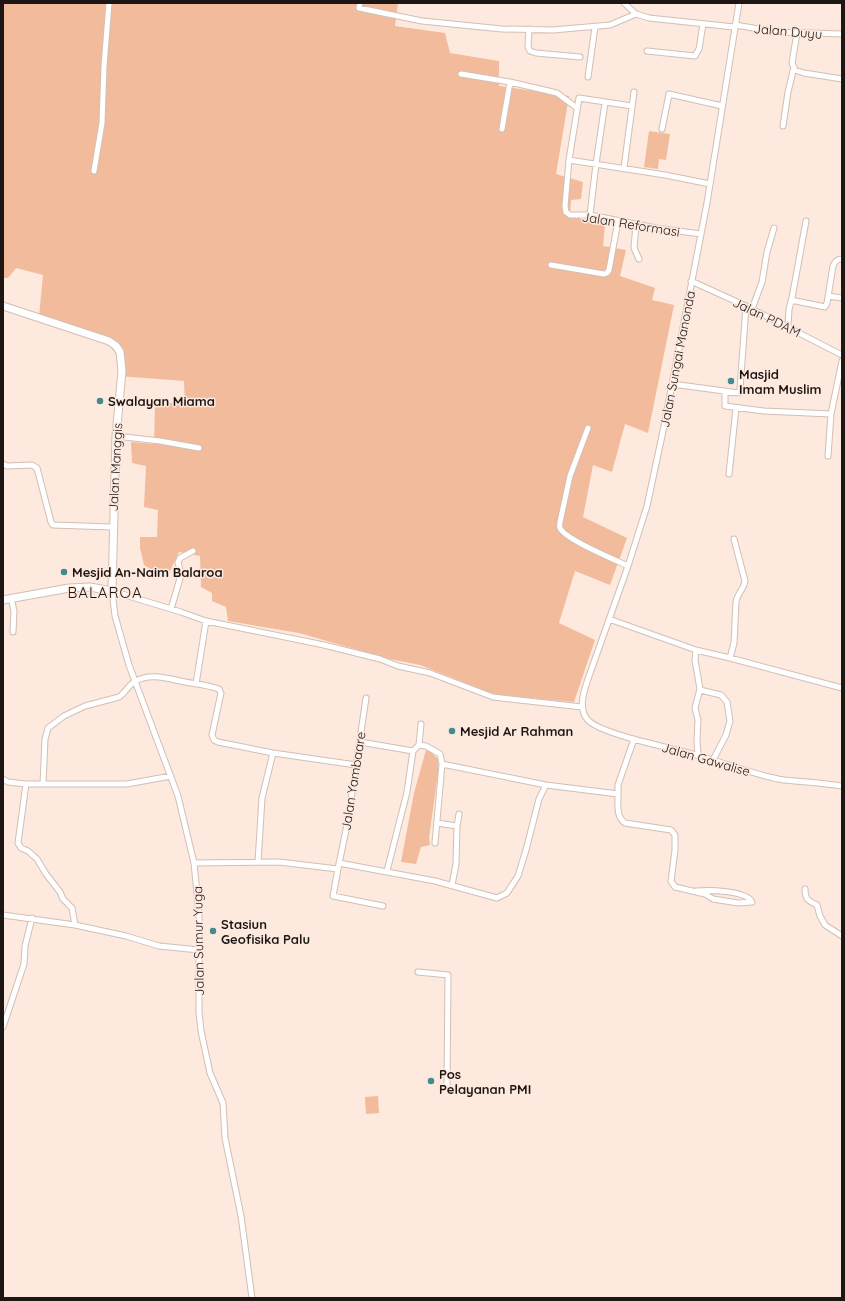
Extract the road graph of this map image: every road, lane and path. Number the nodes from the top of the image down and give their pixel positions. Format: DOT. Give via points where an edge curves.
graph roads {
  1 [pos="110,3"];
  2 [pos="624,3"];
  3 [pos="739,3"];
  4 [pos="359,5"];
  5 [pos="636,14"];
  6 [pos="703,24"];
  7 [pos="734,26"];
  8 [pos="595,27"];
  9 [pos="529,29"];
  10 [pos="797,33"];
  11 [pos="842,34"];
  12 [pos="647,51"];
  13 [pos="580,57"];
  14 [pos="794,67"];
  15 [pos="461,74"];
  16 [pos="588,77"];
  17 [pos="842,79"];
  18 [pos="510,82"];
  19 [pos="634,92"];
  20 [pos="605,102"];
  21 [pos="632,106"];
  22 [pos="722,106"];
  23 [pos="577,108"];
  24 [pos="784,126"];
  25 [pos="502,129"];
  26 [pos="662,129"];
  27 [pos="569,160"];
  28 [pos="596,164"];
  29 [pos="624,168"];
  30 [pos="94,171"];
  31 [pos="710,184"];
  32 [pos="590,215"];
  33 [pos="618,221"];
  34 [pos="806,221"];
  35 [pos="636,224"];
  36 [pos="774,228"];
  37 [pos="701,234"];
  38 [pos="639,259"];
  39 [pos="842,259"];
  40 [pos="551,265"];
  41 [pos="691,281"];
  42 [pos="828,296"];
  43 [pos="842,298"];
  44 [pos="792,300"];
  45 [pos="3,306"];
  46 [pos="746,306"];
  47 [pos="752,309"];
  48 [pos="788,327"];
  49 [pos="842,355"];
  50 [pos="842,361"];
  51 [pos="672,384"];
  52 [pos="725,391"];
  53 [pos="736,408"];
  54 [pos="831,414"];
  55 [pos="588,428"];
  56 [pos="116,436"];
  57 [pos="198,448"];
  58 [pos="828,456"];
  59 [pos="3,464"];
  60 [pos="729,474"];
  61 [pos="112,527"];
  62 [pos="734,539"];
  63 [pos="193,550"];
  64 [pos="628,566"];
  65 [pos="112,591"];
  66 [pos="11,598"];
  67 [pos="3,600"];
  68 [pos="172,609"];
  69 [pos="609,619"];
  70 [pos="206,622"];
  71 [pos="13,632"];
  72 [pos="696,650"];
  73 [pos="730,658"];
  74 [pos="135,681"];
  75 [pos="196,684"];
  76 [pos="842,688"];
  77 [pos="700,690"];
  78 [pos="366,698"];
  79 [pos="582,707"];
  80 [pos="421,724"];
  81 [pos="634,739"];
  82 [pos="360,742"];
  83 [pos="419,746"];
  84 [pos="413,751"];
  85 [pos="273,753"];
  86 [pos="698,755"];
  87 [pos="713,760"];
  88 [pos="442,764"];
  89 [pos="356,765"];
  90 [pos="171,776"];
  91 [pos="3,779"];
  92 [pos="26,784"];
  93 [pos="43,784"];
  94 [pos="546,785"];
  95 [pos="842,786"];
  96 [pos="618,794"];
  97 [pos="459,814"];
  98 [pos="437,823"];
  99 [pos="457,826"];
  100 [pos="435,843"];
  101 [pos="258,862"];
  102 [pos="194,863"];
  103 [pos="339,866"];
  104 [pos="387,871"];
  105 [pos="452,885"];
  106 [pos="806,889"];
  107 [pos="696,891"];
  108 [pos="383,906"];
  109 [pos="3,915"];
  110 [pos="32,918"];
  111 [pos="75,925"];
  112 [pos="842,936"];
  113 [pos="199,950"];
  114 [pos="418,972"];
  115 [pos="3,1027"];
  116 [pos="447,1087"];
  117 [pos="252,1298"];
  1 -- 30 [label="street" via="102,123"];
  2 -- 5 [label="street"];
  3 -- 7 [label="street, Jalan Sungai Manonda"];
  4 -- 9 [label="street" via="422,21"];
  5 -- 6 [label="street, Jalan Duyu"];
  5 -- 8 [label="street" via="616,23"];
  6 -- 7 [label="street, Jalan Duyu"];
  6 -- 12 [label="street" via="696,56"];
  7 -- 10 [label="street, Jalan Duyu"];
  7 -- 22 [label="street, Jalan Sungai Manonda"];
  8 -- 9 [label="street"];
  8 -- 16 [label="street"];
  9 -- 13 [label="street" via="530,50"];
  10 -- 11 [label="street, Jalan Duyu"];
  10 -- 14 [label="street" via="792,63"];
  14 -- 17 [label="street" via="797,71"];
  14 -- 24 [label="street"];
  15 -- 18 [label="street"];
  18 -- 23 [label="street" via="557,93"];
  18 -- 25 [label="street"];
  19 -- 21 [label="street"];
  20 -- 21 [label="street"];
  20 -- 23 [label="street" via="579,98"];
  20 -- 28 [label="street"];
  21 -- 29 [label="street"];
  22 -- 26 [label="street" via="669,94"];
  22 -- 31 [label="street, Jalan Sungai Manonda"];
  23 -- 27 [label="street, Jalan Reformasi"];
  27 -- 28 [label="street"];
  27 -- 32 [label="street, Jalan Reformasi" via="565,210 570,215"];
  28 -- 29 [label="street"];
  28 -- 32 [label="street"];
  29 -- 31 [label="street"];
  31 -- 37 [label="street, Jalan Sungai Manonda"];
  32 -- 33 [label="street, Jalan Reformasi"];
  33 -- 35 [label="street, Jalan Reformasi"];
  33 -- 40 [label="street" via="607,273"];
  34 -- 44 [label="street"];
  35 -- 37 [label="street, Jalan Reformasi"];
  35 -- 38 [label="street" via="634,248"];
  36 -- 47 [label="street" via="762,282"];
  37 -- 41 [label="street, Jalan Sungai Manonda"];
  39 -- 42 [label="street" via="835,261 833,266"];
  41 -- 46 [label="street, Jalan PDAM"];
  41 -- 51 [label="street, Jalan Sungai Manonda"];
  42 -- 43 [label="street"];
  42 -- 44 [label="street" via="825,307"];
  44 -- 48 [label="street"];
  45 -- 56 [label="street, Jalan Manggis" via="109,341 116,346 120,352 122,371"];
  46 -- 47 [label="street, Jalan PDAM"];
  46 -- 52 [label="street" via="740,390 739,393"];
  47 -- 48 [label="street, Jalan PDAM"];
  48 -- 49 [label="street, Jalan PDAM"];
  50 -- 54 [label="street"];
  51 -- 52 [label="street"];
  51 -- 64 [label="street, Jalan Sungai Manonda" via="647,506"];
  52 -- 53 [label="street" via="724,405"];
  53 -- 54 [label="street"];
  53 -- 60 [label="street"];
  54 -- 58 [label="street"];
  55 -- 64 [label="street" via="570,476 560,528 592,549"];
  56 -- 57 [label="street"];
  56 -- 61 [label="street, Jalan Manggis"];
  59 -- 61 [label="street" via="32,465 37,468 53,525"];
  61 -- 65 [label="street, Jalan Manggis"];
  62 -- 73 [label="street" via="745,581 736,598 734,643"];
  63 -- 68 [label="street" via="178,562 181,576"];
  64 -- 69 [label="street, Jalan Sungai Manonda"];
  65 -- 66 [label="street" via="75,587"];
  65 -- 68 [label="street"];
  65 -- 74 [label="street, Jalan Sumur Yuga" via="116,616"];
  66 -- 67 [label="street"];
  66 -- 71 [label="street" via="14,611"];
  68 -- 70 [label="street"];
  69 -- 72 [label="street"];
  69 -- 79 [label="street, Jalan Sungai Manonda" via="588,679"];
  70 -- 75 [label="street"];
  70 -- 79 [label="street" via="324,645 380,659 430,673 493,697"];
  72 -- 73 [label="street"];
  72 -- 77 [label="street"];
  73 -- 76 [label="street"];
  74 -- 75 [label="street" via="157,676"];
  74 -- 90 [label="street, Jalan Sumur Yuga"];
  74 -- 93 [label="street" via="119,697 85,706 64,716 48,728 45,739"];
  75 -- 85 [label="street" via="218,689 220,692 212,735 214,740"];
  77 -- 86 [label="street" via="695,708 698,720"];
  77 -- 87 [label="street" via="721,696 728,702 730,721"];
  78 -- 82 [label="street, Jalan Yambaare"];
  79 -- 81 [label="street, Jalan Gawalise" via="588,721"];
  80 -- 83 [label="street"];
  81 -- 86 [label="street, Jalan Gawalise"];
  81 -- 96 [label="street" via="618,785"];
  82 -- 84 [label="street"];
  82 -- 89 [label="street, Jalan Yambaare"];
  83 -- 84 [label="street"];
  83 -- 88 [label="street" via="426,746 440,754"];
  84 -- 104 [label="street"];
  85 -- 89 [label="street"];
  85 -- 101 [label="street" via="262,798"];
  86 -- 87 [label="street, Jalan Gawalise"];
  87 -- 95 [label="street, Jalan Gawalise" via="784,780"];
  88 -- 94 [label="street"];
  88 -- 98 [label="street"];
  89 -- 103 [label="street, Jalan Yambaare"];
  90 -- 93 [label="street" via="128,784"];
  90 -- 102 [label="street, Jalan Sumur Yuga"];
  91 -- 92 [label="street"];
  92 -- 93 [label="street"];
  92 -- 111 [label="street" via="18,843 37,859 63,899 72,908"];
  94 -- 96 [label="street"];
  94 -- 105 [label="street" via="539,799 518,876 507,893 497,898"];
  96 -- 107 [label="street" via="619,815 625,824 671,830 675,835 671,881 675,887"];
  97 -- 99 [label="street"];
  98 -- 99 [label="street"];
  98 -- 100 [label="street"];
  99 -- 105 [label="street" via="456,864"];
  101 -- 102 [label="street"];
  101 -- 103 [label="street"];
  102 -- 113 [label="street, Jalan Sumur Yuga" via="199,913"];
  103 -- 104 [label="street"];
  103 -- 108 [label="street, Jalan Yambaare" via="333,896"];
  104 -- 105 [label="street"];
  106 -- 112 [label="street" via="805,895 816,905 825,925"];
  107 -- 107 [label="street" via="710,890 741,895 748,897 752,902 738,903 713,899"];
  109 -- 110 [label="street"];
  110 -- 111 [label="street"];
  110 -- 115 [label="street" via="25,946 24,964"];
  111 -- 113 [label="street" via="121,934 159,946"];
  113 -- 117 [label="street, Jalan Sumur Yuga" via="201,1031 210,1073 223,1103 225,1138 241,1216"];
  114 -- 116 [label="street" via="448,975"];
}
